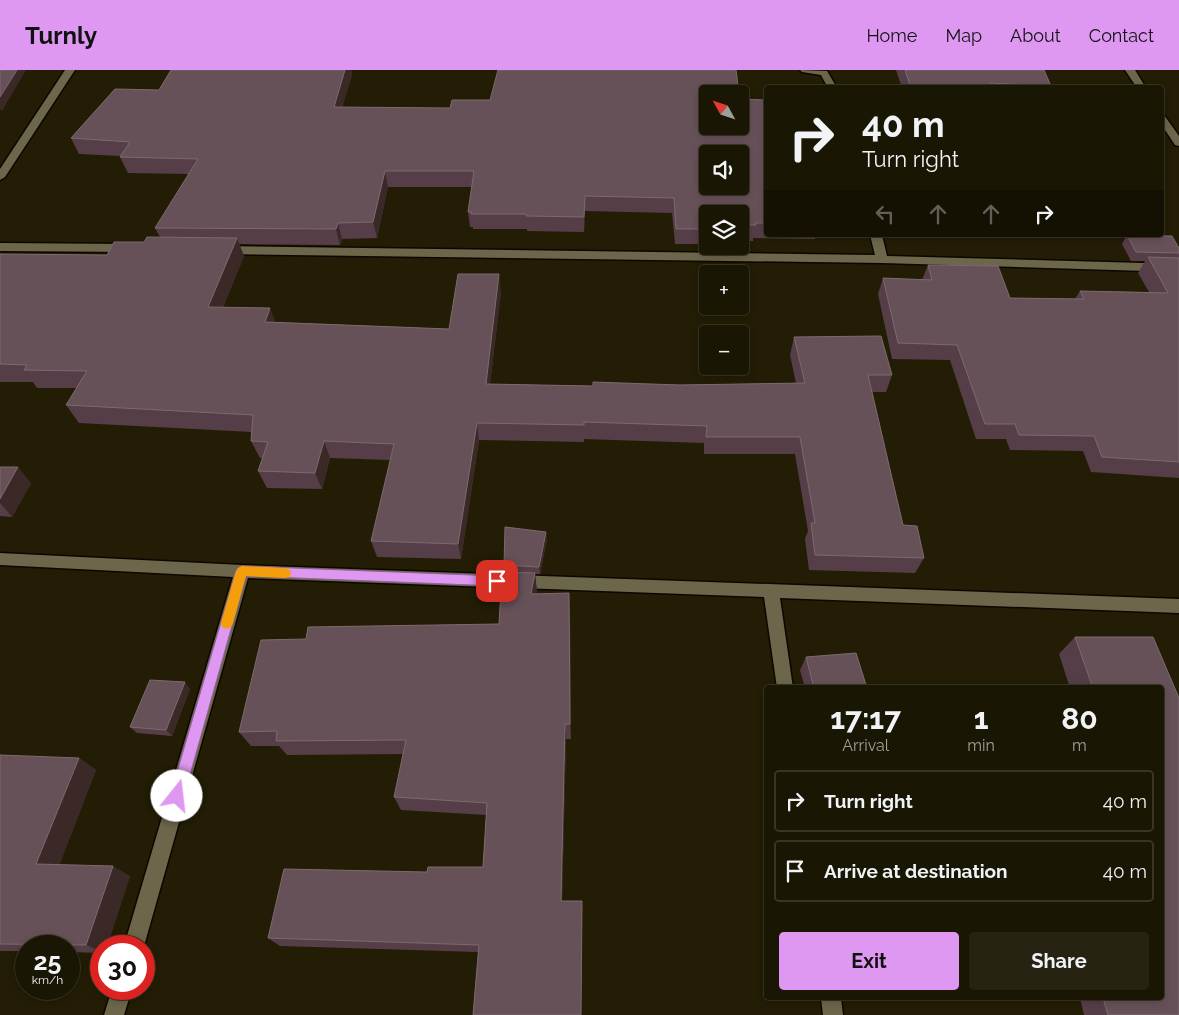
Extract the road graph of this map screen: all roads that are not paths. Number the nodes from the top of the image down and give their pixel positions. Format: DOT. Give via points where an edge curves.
graph roads {
  1 [pos="70,70"];
  2 [pos="805,70"];
  3 [pos="1130,70"];
  4 [pos="823,71"];
  5 [pos="831,85"];
  6 [pos="1140,85"];
  7 [pos="1164,120"];
  8 [pos="1179,143"];
  9 [pos="0,176"];
  10 [pos="876,237"];
  11 [pos="0,247"];
  12 [pos="139,248"];
  13 [pos="208,250"];
  14 [pos="882,259"];
  15 [pos="1179,268"];
  16 [pos="0,560"];
  17 [pos="242,571"];
  18 [pos="771,591"];
  19 [pos="1179,606"];
  20 [pos="785,685"];
  21 [pos="137,935"];
  22 [pos="119,1000"];
  23 [pos="830,1000"];
  24 [pos="114,1015"];
  25 [pos="833,1015"];
  1 -- 9 [label="street"];
  2 -- 4 [label="street"];
  3 -- 6 [label="street"];
  4 -- 5 [label="street"];
  7 -- 8 [label="street"];
  10 -- 14 [label="street"];
  11 -- 12 [label="street"];
  13 -- 14 [label="street"];
  14 -- 15 [label="street"];
  16 -- 17 [label="street"];
  17 -- 18 [label="street"];
  17 -- 21 [label="street"];
  18 -- 19 [label="street"];
  18 -- 20 [label="street"];
  22 -- 24 [label="street"];
  23 -- 25 [label="street"];
}
